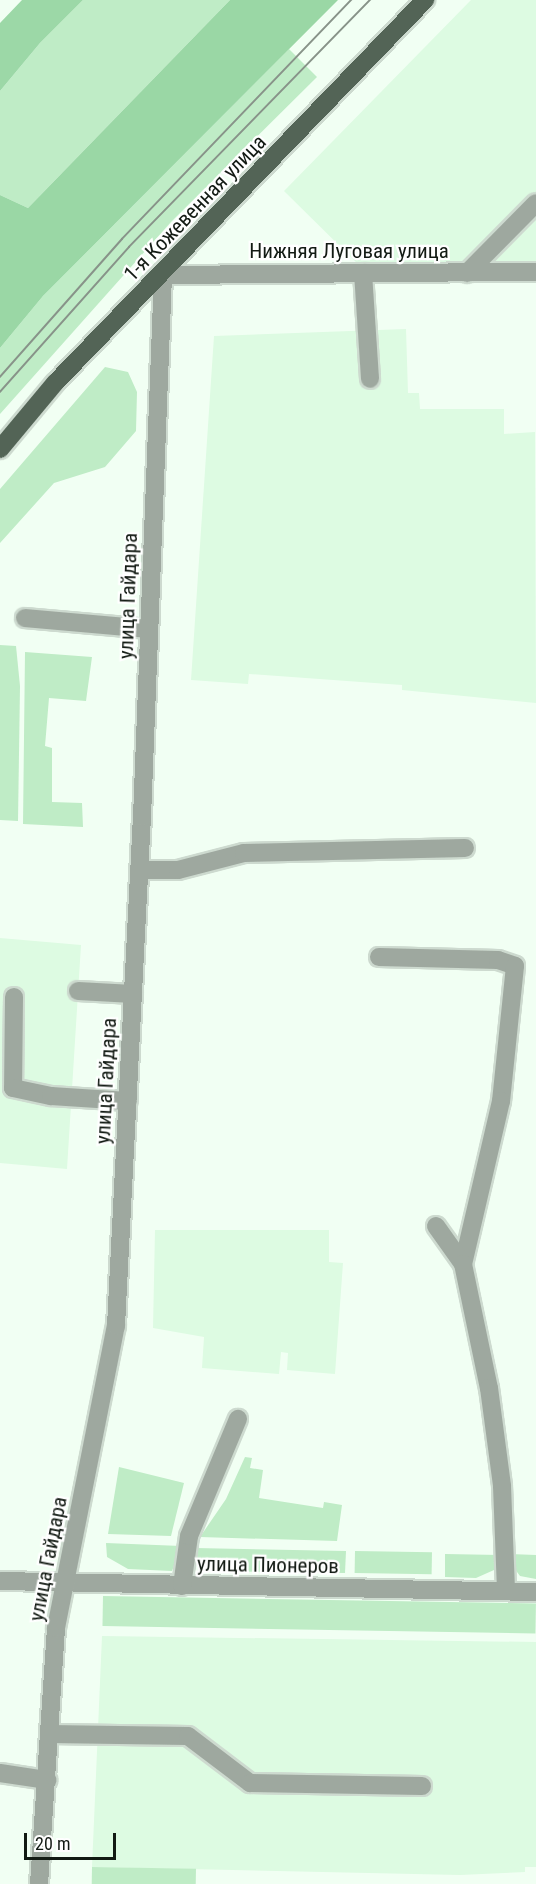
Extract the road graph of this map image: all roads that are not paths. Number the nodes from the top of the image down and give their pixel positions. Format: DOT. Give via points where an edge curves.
graph roads {
  1 [pos="425,0"];
  2 [pos="536,203"];
  3 [pos="536,272"];
  4 [pos="363,273"];
  5 [pos="466,273"];
  6 [pos="163,275"];
  7 [pos="370,379"];
  8 [pos="0,449"];
  9 [pos="24,618"];
  10 [pos="149,628"];
  11 [pos="465,848"];
  12 [pos="140,870"];
  13 [pos="379,957"];
  14 [pos="78,991"];
  15 [pos="133,994"];
  16 [pos="14,997"];
  17 [pos="128,1101"];
  18 [pos="436,1226"];
  19 [pos="463,1264"];
  20 [pos="238,1419"];
  21 [pos="0,1581"];
  22 [pos="62,1583"];
  23 [pos="182,1586"];
  24 [pos="506,1591"];
  25 [pos="536,1592"];
  26 [pos="49,1734"];
  27 [pos="0,1773"];
  28 [pos="46,1779"];
  29 [pos="422,1786"];
  30 [pos="39,1884"];
  1 -- 6 [label="main road, 1-я Кожевенная улица"];
  2 -- 5 [label="street"];
  3 -- 5 [label="street, Нижняя Луговая улица"];
  4 -- 5 [label="street, Нижняя Луговая улица"];
  4 -- 6 [label="street, Нижняя Луговая улица"];
  4 -- 7 [label="street"];
  6 -- 8 [label="main road, 1-я Кожевенная улица" via="55,383"];
  6 -- 10 [label="street, улица Гайдара"];
  9 -- 10 [label="street"];
  10 -- 12 [label="street, улица Гайдара"];
  11 -- 12 [label="street" via="244,853 178,870"];
  12 -- 15 [label="street, улица Гайдара"];
  13 -- 19 [label="street" via="498,960 515,966 501,1101"];
  14 -- 15 [label="street"];
  15 -- 17 [label="street, улица Гайдара"];
  16 -- 17 [label="street" via="13,1088 51,1096"];
  17 -- 22 [label="street, улица Гайдара" via="117,1326 92,1458"];
  18 -- 19 [label="street"];
  19 -- 24 [label="street" via="494,1421 502,1486"];
  20 -- 23 [label="street" via="189,1536"];
  21 -- 22 [label="street, улица Пионеров"];
  22 -- 23 [label="street, улица Пионеров"];
  22 -- 26 [label="street, улица Гайдара"];
  23 -- 24 [label="street, улица Пионеров"];
  24 -- 25 [label="street, улица Пионеров"];
  26 -- 28 [label="street, улица Гайдара"];
  26 -- 29 [label="street" via="188,1736 250,1783"];
  27 -- 28 [label="street"];
  28 -- 30 [label="street, улица Гайдара"];
}
